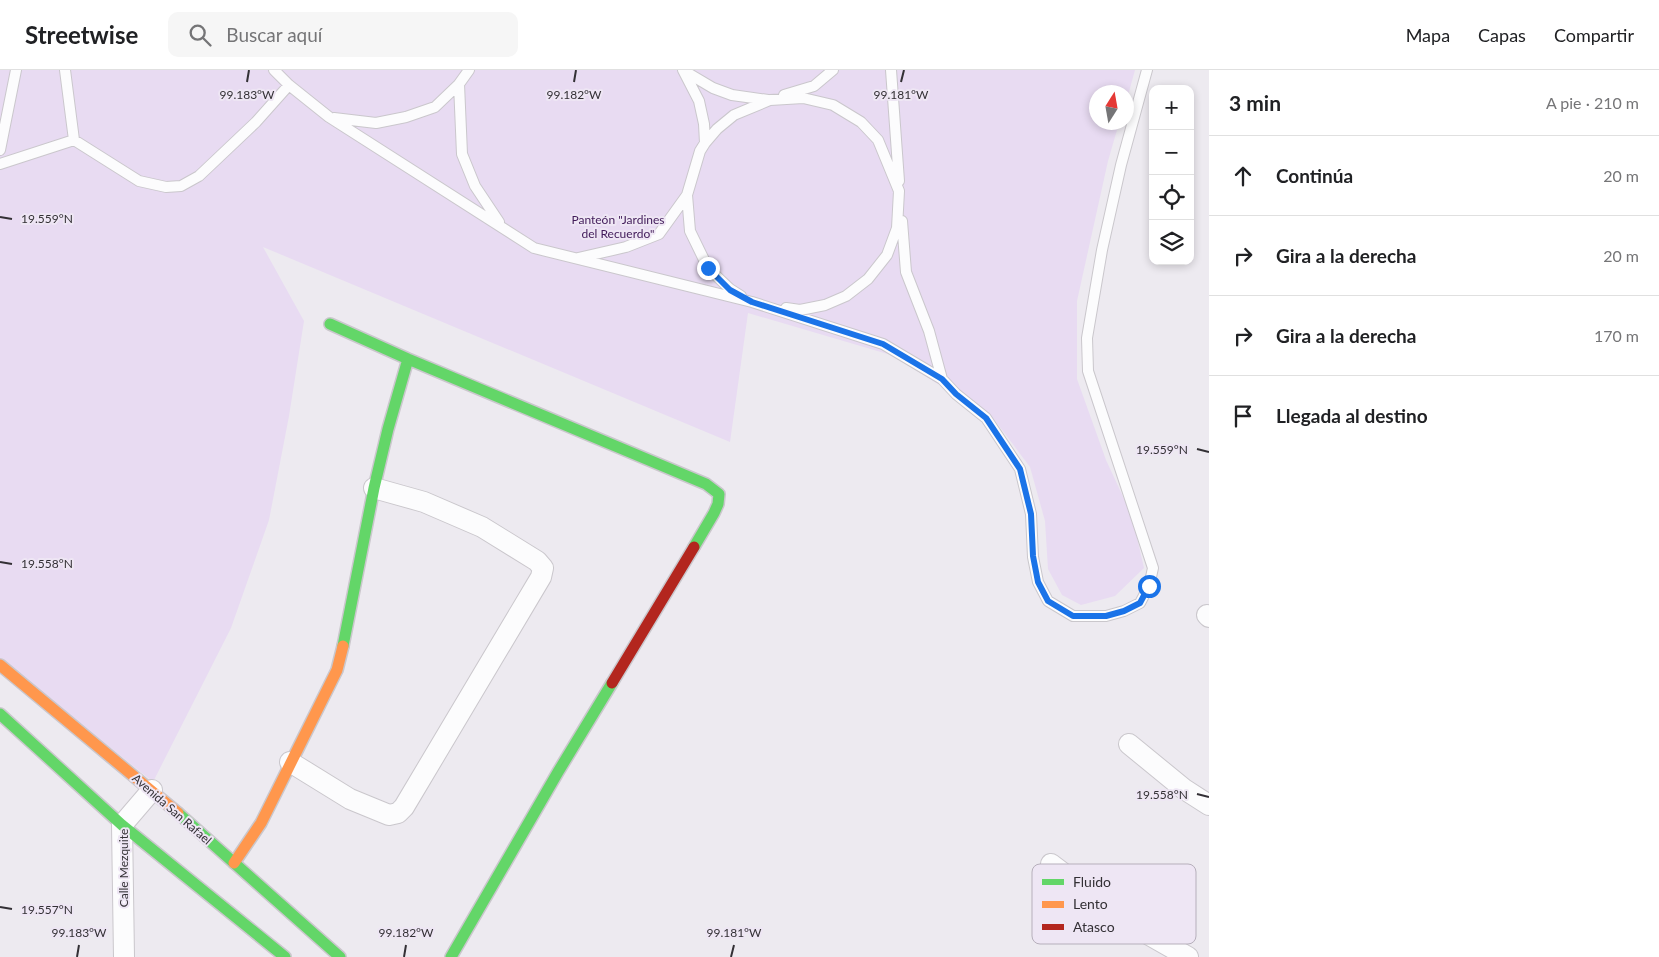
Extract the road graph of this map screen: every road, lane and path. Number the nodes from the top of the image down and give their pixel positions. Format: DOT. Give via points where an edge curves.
graph roads {
  1 [pos="16,70"];
  2 [pos="65,70"];
  3 [pos="274,70"];
  4 [pos="469,70"];
  5 [pos="833,70"];
  6 [pos="891,70"];
  7 [pos="1147,70"];
  8 [pos="684,71"];
  9 [pos="459,84"];
  10 [pos="289,85"];
  11 [pos="770,100"];
  12 [pos="329,117"];
  13 [pos="74,140"];
  14 [pos="705,143"];
  15 [pos="0,150"];
  16 [pos="0,164"];
  17 [pos="899,191"];
  18 [pos="686,195"];
  19 [pos="502,227"];
  20 [pos="575,259"];
  21 [pos="752,302"];
  22 [pos="330,324"];
  23 [pos="408,359"];
  24 [pos="942,379"];
  25 [pos="374,488"];
  26 [pos="0,665"];
  27 [pos="0,714"];
  28 [pos="1129,744"];
  29 [pos="290,762"];
  30 [pos="152,790"];
  31 [pos="1209,805"];
  32 [pos="122,825"];
  33 [pos="234,863"];
  34 [pos="1165,944"];
  35 [pos="124,957"];
  36 [pos="286,957"];
  37 [pos="340,957"];
  38 [pos="451,957"];
  39 [pos="1188,957"];
  1 -- 15 [label="lane"];
  2 -- 13 [label="lane"];
  3 -- 10 [label="lane"];
  4 -- 9 [label="lane"];
  5 -- 11 [label="lane" via="814,86"];
  6 -- 17 [label="lane"];
  7 -- 24 [label="lane" via="1121,165 1087,338 1088,371 1153,568 1149,586 1140,603 1106,616 1073,616 1048,601 1038,582 1031,514 1020,469 986,418"];
  8 -- 11 [label="lane" via="713,88"];
  8 -- 14 [label="lane" via="699,101"];
  9 -- 12 [label="lane" via="436,107 406,117 376,123"];
  9 -- 19 [label="lane" via="462,154 475,186"];
  10 -- 12 [label="lane"];
  10 -- 13 [label="lane" via="256,122 199,176 181,186 166,188 139,181"];
  11 -- 14 [label="lane" via="734,115"];
  11 -- 17 [label="lane" via="803,98 833,105 861,122 878,140"];
  12 -- 19 [label="lane"];
  13 -- 16 [label="lane"];
  14 -- 18 [label="lane"];
  17 -- 21 [label="lane" via="897,228 887,255 861,285 825,305 800,310"];
  17 -- 24 [label="lane" via="906,272 929,331"];
  18 -- 20 [label="lane" via="659,234 626,247"];
  18 -- 21 [label="lane" via="690,231 708,268 730,290"];
  19 -- 20 [label="lane" via="534,248"];
  20 -- 21 [label="lane"];
  21 -- 24 [label="lane" via="883,344"];
  22 -- 23 [label="street"];
  23 -- 25 [label="street"];
  23 -- 38 [label="street" via="706,484 719,494 714,513"];
  25 -- 29 [label="street" via="337,670"];
  25 -- 29 [label="street" via="424,502 482,527 537,561 542,568 541,577 404,808 398,813 389,815 350,799"];
  26 -- 30 [label="street, Avenida San Rafael"];
  27 -- 32 [label="street"];
  28 -- 31 [label="street"];
  29 -- 33 [label="street" via="261,823"];
  30 -- 32 [label="street, Calle Mezquite"];
  30 -- 33 [label="street, Avenida San Rafael"];
  32 -- 35 [label="street, Calle Mezquite"];
  32 -- 36 [label="street"];
  33 -- 37 [label="street, Avenida San Rafael"];
  34 -- 39 [label="street"];
}
